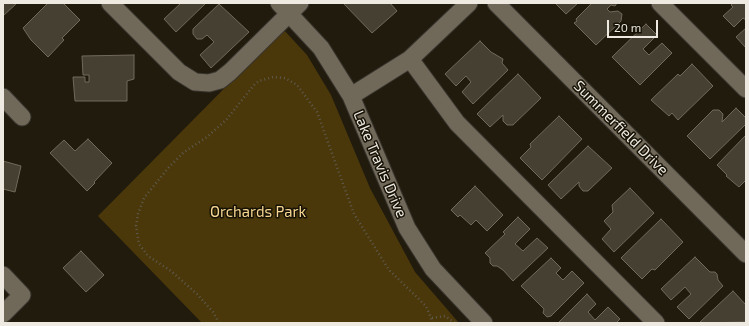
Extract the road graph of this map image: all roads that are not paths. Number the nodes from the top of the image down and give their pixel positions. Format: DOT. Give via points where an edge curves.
graph roads {
  1 [pos="110,3"];
  2 [pos="469,3"];
  3 [pos="496,3"];
  4 [pos="660,3"];
  5 [pos="290,7"];
  6 [pos="410,60"];
  7 [pos="746,89"];
  8 [pos="351,96"];
  9 [pos="3,97"];
  10 [pos="22,117"];
  11 [pos="746,254"];
  12 [pos="3,275"];
  13 [pos="3,314"];
  14 [pos="484,323"];
  15 [pos="656,323"];
  1 -- 5 [label="street" via="179,72 195,82 209,84 230,72"];
  2 -- 6 [label="street"];
  3 -- 11 [label="street, Summerfield Drive"];
  4 -- 7 [label="street"];
  5 -- 8 [label="street, Lake Travis Drive" via="321,48"];
  6 -- 8 [label="street"];
  6 -- 15 [label="street" via="457,124"];
  8 -- 14 [label="street, Lake Travis Drive" via="407,228 434,269"];
  9 -- 10 [label="street"];
  12 -- 13 [label="street" via="22,295"];
}
